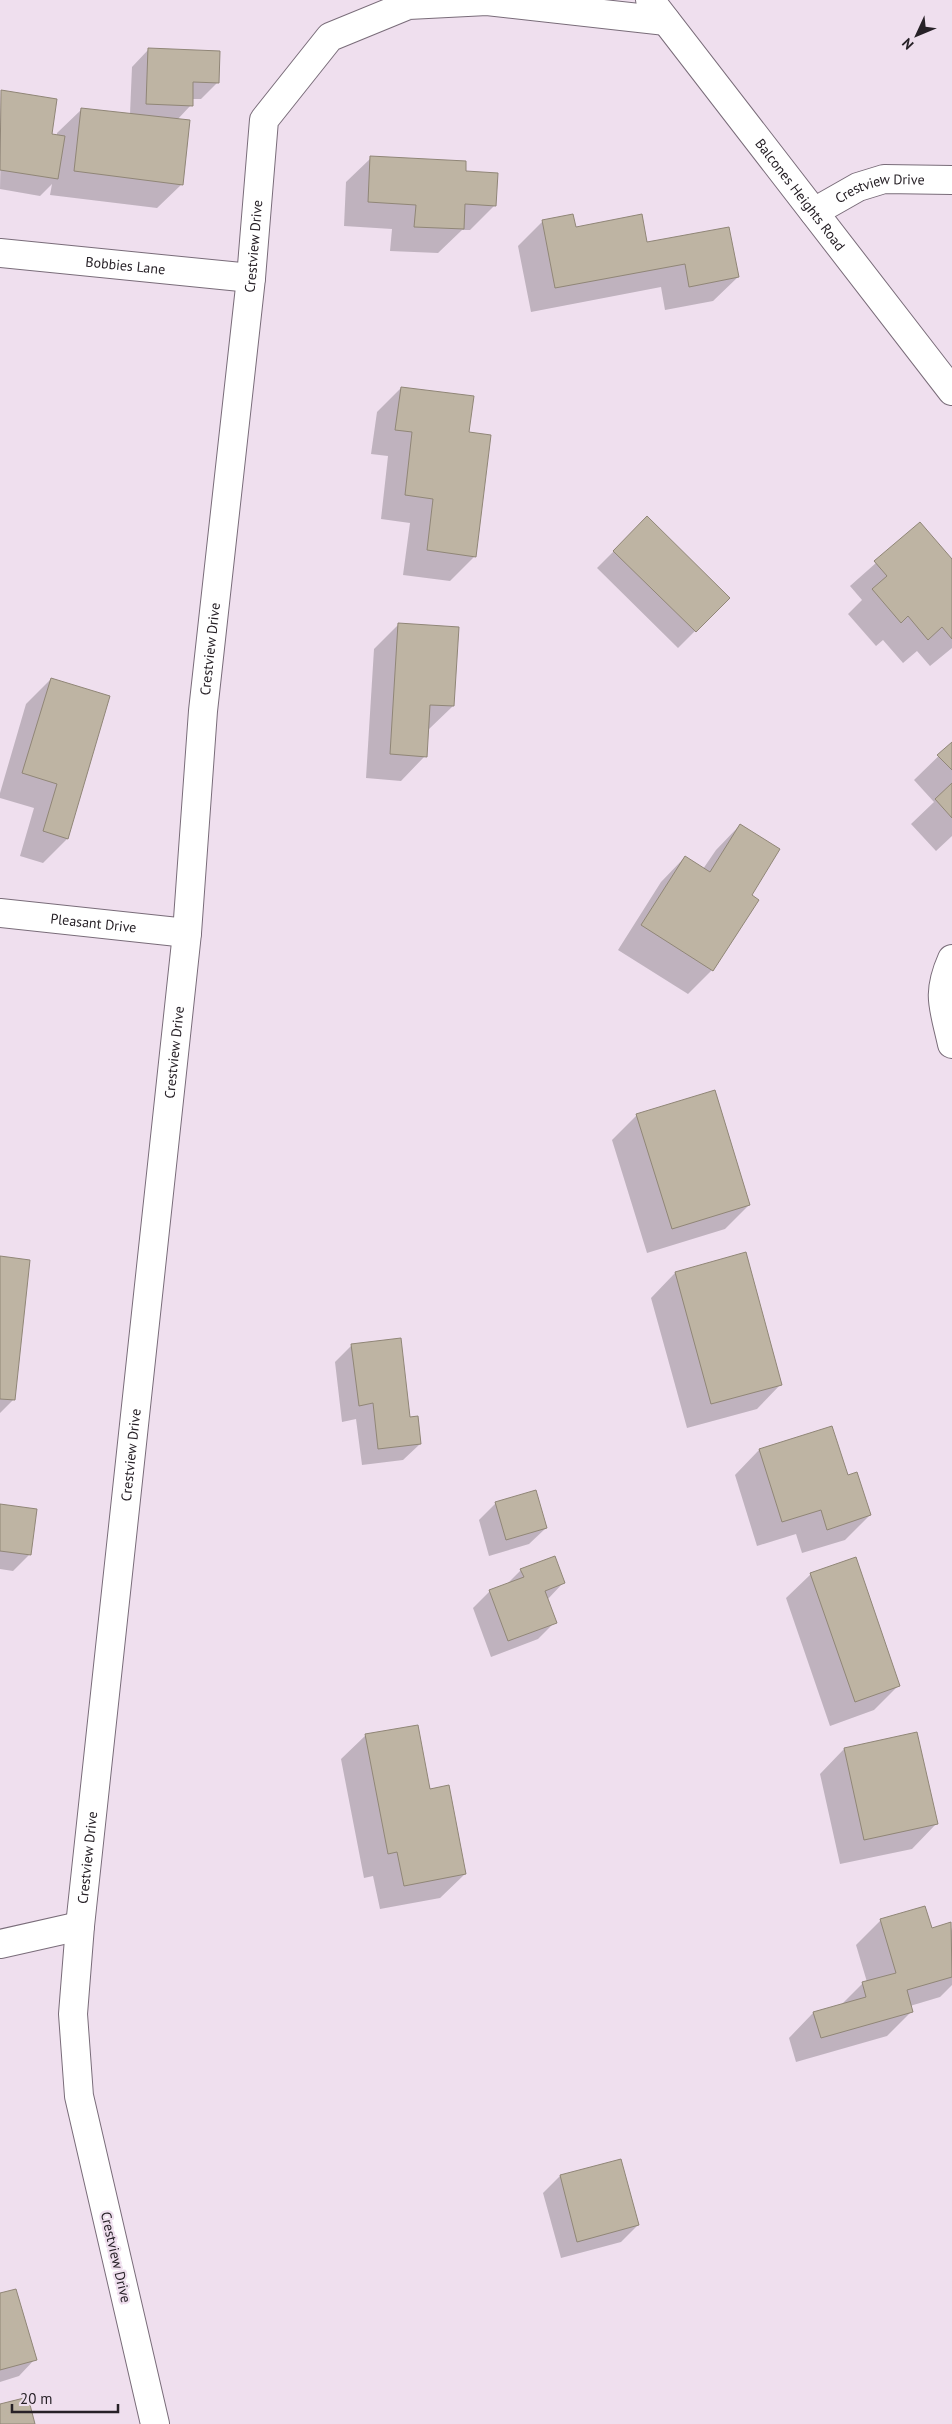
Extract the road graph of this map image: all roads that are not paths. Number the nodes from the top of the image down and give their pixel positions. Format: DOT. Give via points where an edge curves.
graph roads {
  1 [pos="650,0"];
  2 [pos="666,21"];
  3 [pos="952,180"];
  4 [pos="814,212"];
  5 [pos="0,253"];
  6 [pos="251,278"];
  7 [pos="952,391"];
  8 [pos="0,913"];
  9 [pos="187,933"];
  10 [pos="952,959"];
  11 [pos="952,1044"];
  12 [pos="80,1926"];
  13 [pos="0,1944"];
  14 [pos="155,2424"];
  1 -- 2 [label="street, Balcones Heights Road"];
  2 -- 4 [label="street, Balcones Heights Road"];
  2 -- 6 [label="street, Crestview Drive" via="487,1 408,5 330,37 264,120"];
  3 -- 4 [label="street, Crestview Drive" via="884,179 858,187"];
  4 -- 7 [label="street, Balcones Heights Road"];
  5 -- 6 [label="street, Bobbies Lane"];
  6 -- 9 [label="street, Crestview Drive" via="203,711"];
  8 -- 9 [label="street, Pleasant Drive"];
  9 -- 12 [label="street, Crestview Drive"];
  10 -- 11 [label="street" via="941,995"];
  12 -- 13 [label="street"];
  12 -- 14 [label="street, Crestview Drive" via="73,2014 79,2096"];
}
